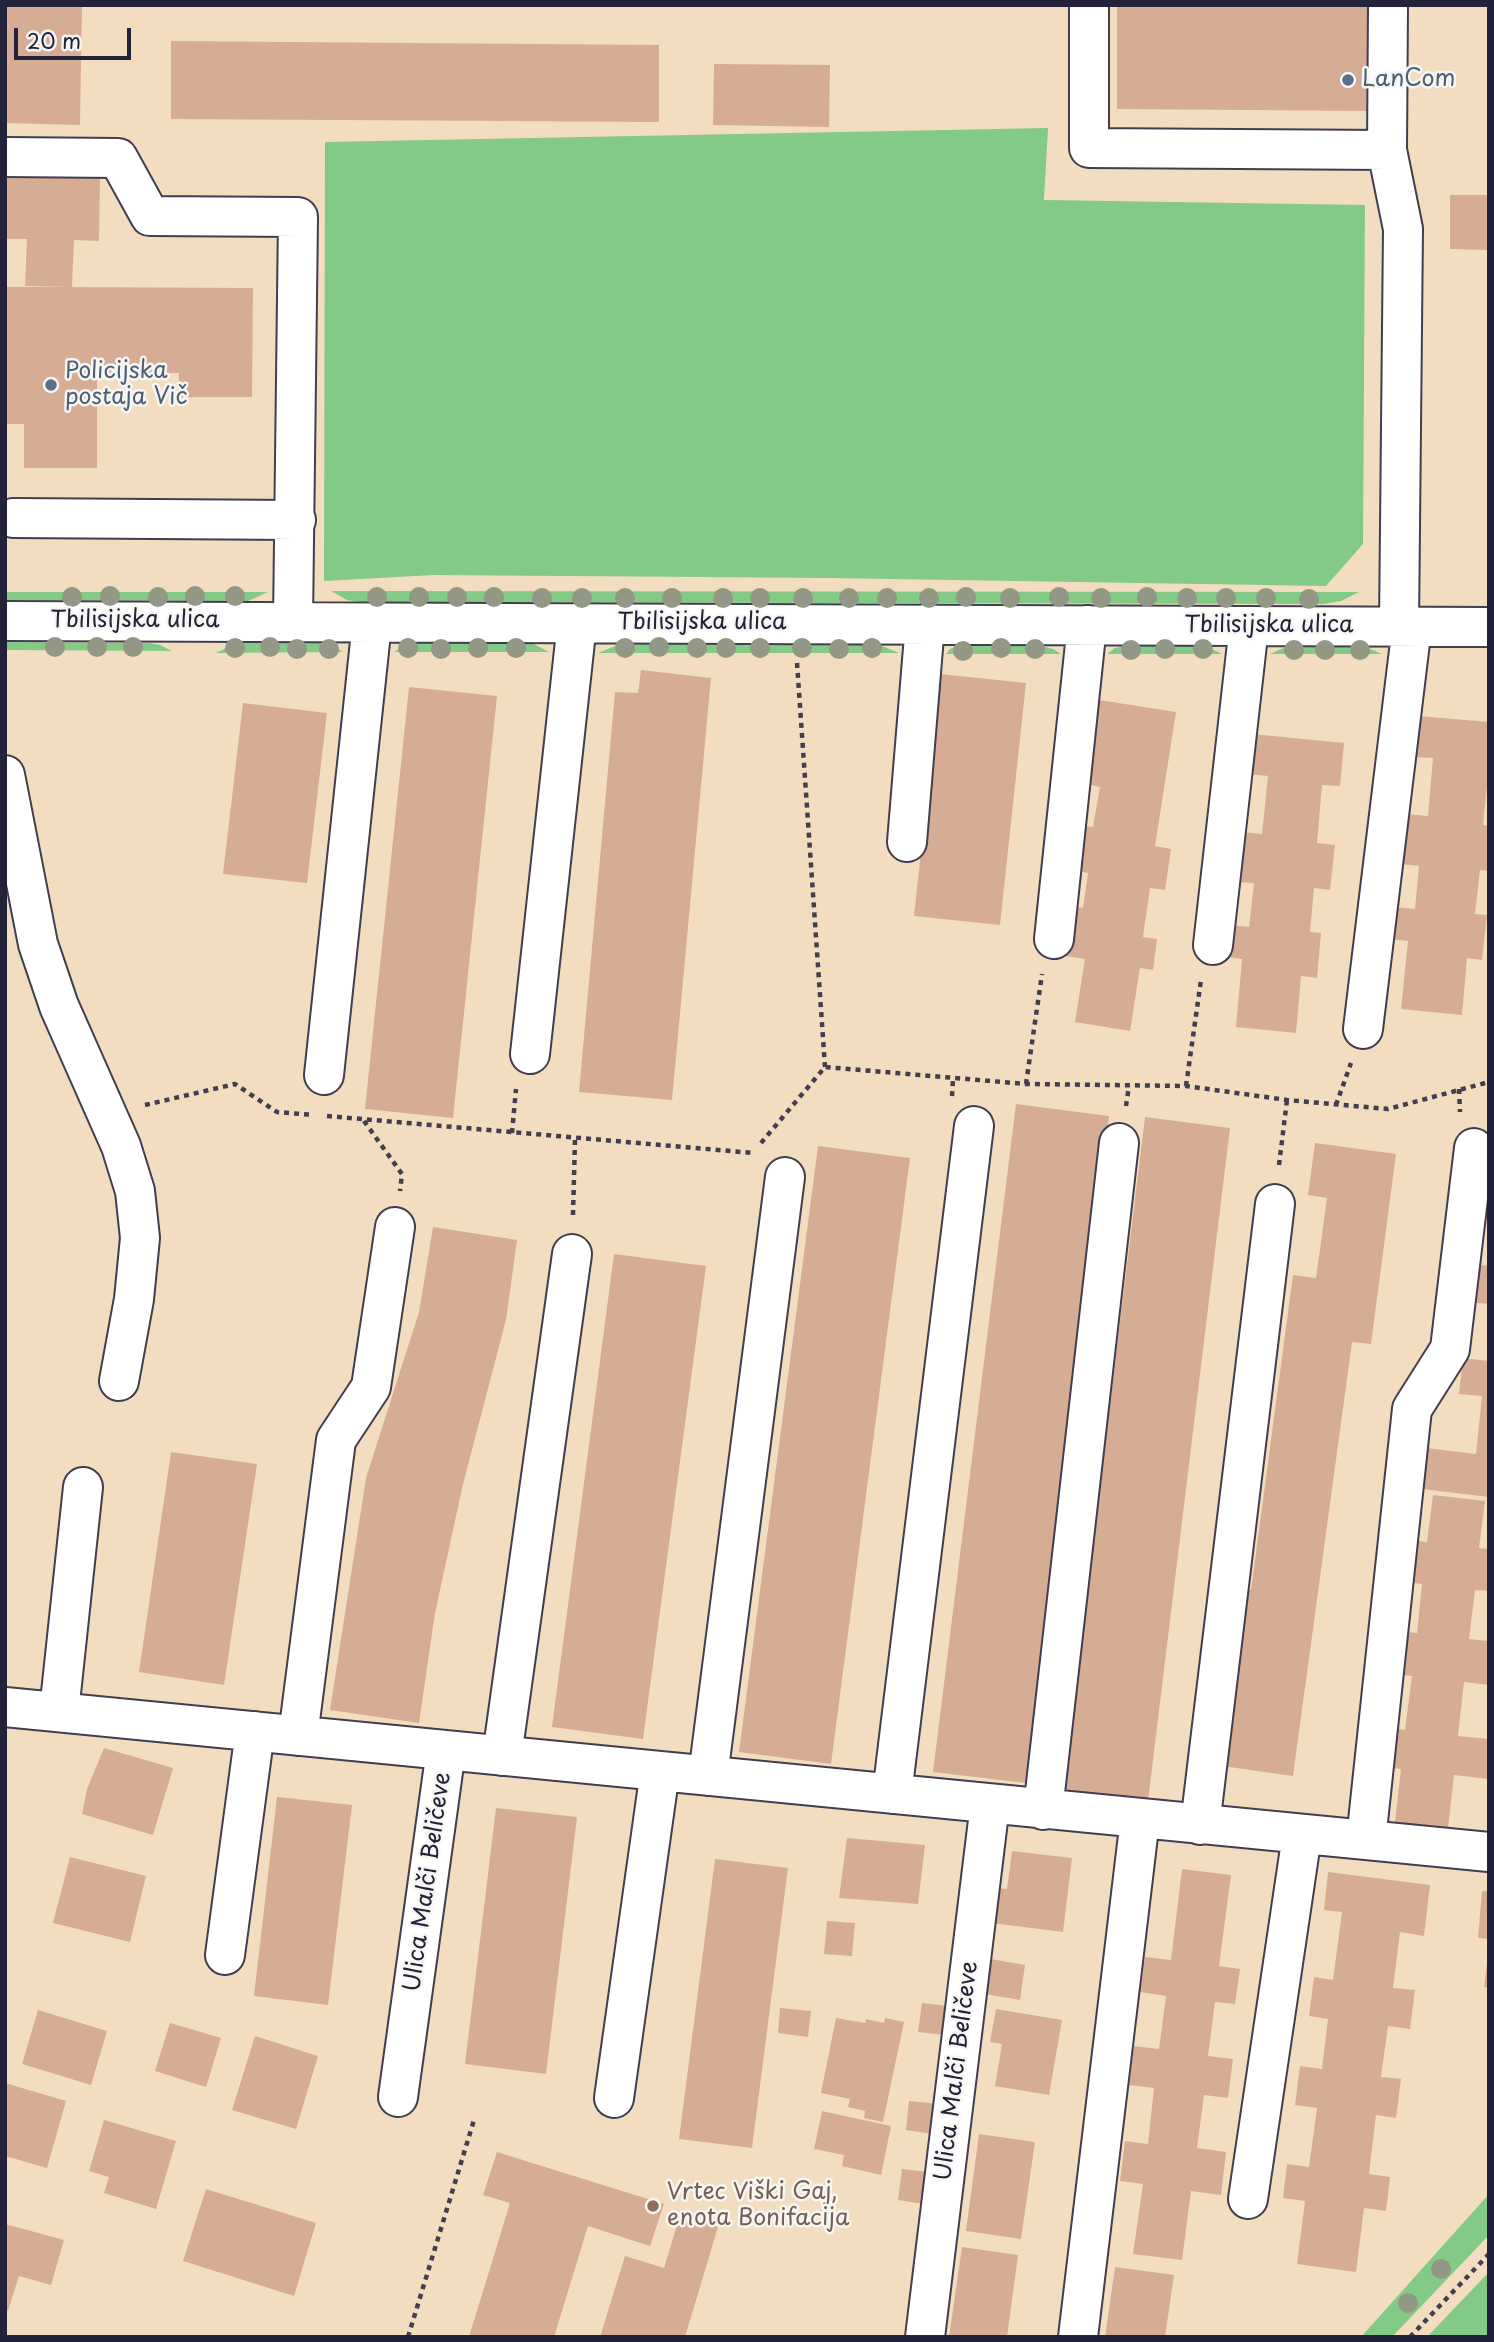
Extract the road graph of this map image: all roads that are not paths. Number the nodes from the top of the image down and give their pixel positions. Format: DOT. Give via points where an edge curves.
graph roads {
  1 [pos="1089,5"];
  2 [pos="1388,5"];
  3 [pos="1388,150"];
  4 [pos="5,157"];
  5 [pos="13,518"];
  6 [pos="296,520"];
  7 [pos="5,621"];
  8 [pos="293,622"];
  9 [pos="372,623"];
  10 [pos="577,623"];
  11 [pos="925,624"];
  12 [pos="1087,625"];
  13 [pos="1249,626"];
  14 [pos="1405,626"];
  15 [pos="1489,627"];
  16 [pos="5,775"];
  17 [pos="907,842"];
  18 [pos="1054,939"];
  19 [pos="1213,945"];
  20 [pos="22,947"];
  21 [pos="1363,1029"];
  22 [pos="530,1054"];
  23 [pos="324,1075"];
  24 [pos="974,1126"];
  25 [pos="1119,1143"];
  26 [pos="1474,1148"];
  27 [pos="785,1177"];
  28 [pos="1275,1204"];
  29 [pos="395,1227"];
  30 [pos="572,1254"];
  31 [pos="119,1381"];
  32 [pos="83,1487"];
  33 [pos="5,1707"];
  34 [pos="59,1712"];
  35 [pos="255,1731"];
  36 [pos="298,1736"];
  37 [pos="446,1751"];
  38 [pos="502,1756"];
  39 [pos="660,1771"];
  40 [pos="708,1776"];
  41 [pos="892,1794"];
  42 [pos="989,1804"];
  43 [pos="1043,1810"];
  44 [pos="1140,1819"];
  45 [pos="1200,1825"];
  46 [pos="1302,1835"];
  47 [pos="1366,1840"];
  48 [pos="1489,1852"];
  49 [pos="225,1955"];
  50 [pos="398,2097"];
  51 [pos="614,2098"];
  52 [pos="1248,2199"];
  53 [pos="925,2337"];
  54 [pos="1078,2337"];
  1 -- 3 [label="street" via="1089,148"];
  2 -- 3 [label="street"];
  3 -- 14 [label="street" via="1403,229"];
  4 -- 6 [label="street" via="118,158 150,216 298,217"];
  5 -- 6 [label="street"];
  6 -- 8 [label="street"];
  7 -- 8 [label="street, Tbilisijska ulica"];
  8 -- 9 [label="street, Tbilisijska ulica"];
  9 -- 10 [label="street, Tbilisijska ulica"];
  9 -- 23 [label="street"];
  10 -- 11 [label="street, Tbilisijska ulica"];
  10 -- 22 [label="street"];
  11 -- 12 [label="street, Tbilisijska ulica"];
  11 -- 17 [label="street"];
  12 -- 13 [label="street, Tbilisijska ulica"];
  12 -- 18 [label="street"];
  13 -- 14 [label="street, Tbilisijska ulica"];
  13 -- 19 [label="street"];
  14 -- 15 [label="street, Tbilisijska ulica"];
  14 -- 21 [label="street"];
  16 -- 20 [label="street"];
  20 -- 31 [label="street" via="59,1006 121,1146 135,1191 140,1238"];
  24 -- 41 [label="street"];
  25 -- 43 [label="street"];
  26 -- 47 [label="street" via="1450,1349 1412,1409"];
  27 -- 40 [label="street"];
  28 -- 45 [label="street"];
  29 -- 36 [label="street" via="371,1387 336,1440"];
  30 -- 38 [label="street"];
  32 -- 34 [label="street"];
  33 -- 34 [label="street, Ulica Malči Beličeve"];
  34 -- 35 [label="street, Ulica Malči Beličeve"];
  35 -- 36 [label="street, Ulica Malči Beličeve"];
  35 -- 49 [label="street"];
  36 -- 37 [label="street, Ulica Malči Beličeve"];
  37 -- 38 [label="street, Ulica Malči Beličeve"];
  37 -- 50 [label="street, Ulica Malči Beličeve"];
  38 -- 39 [label="street, Ulica Malči Beličeve"];
  39 -- 40 [label="street, Ulica Malči Beličeve"];
  39 -- 51 [label="street"];
  40 -- 41 [label="street, Ulica Malči Beličeve"];
  41 -- 42 [label="street, Ulica Malči Beličeve"];
  42 -- 43 [label="street, Ulica Malči Beličeve"];
  42 -- 53 [label="street, Ulica Malči Beličeve"];
  43 -- 44 [label="street, Ulica Malči Beličeve"];
  44 -- 45 [label="street, Ulica Malči Beličeve"];
  44 -- 54 [label="street"];
  45 -- 46 [label="street, Ulica Malči Beličeve"];
  46 -- 47 [label="street, Ulica Malči Beličeve"];
  46 -- 52 [label="street"];
  47 -- 48 [label="street, Ulica Malči Beličeve"];
}
